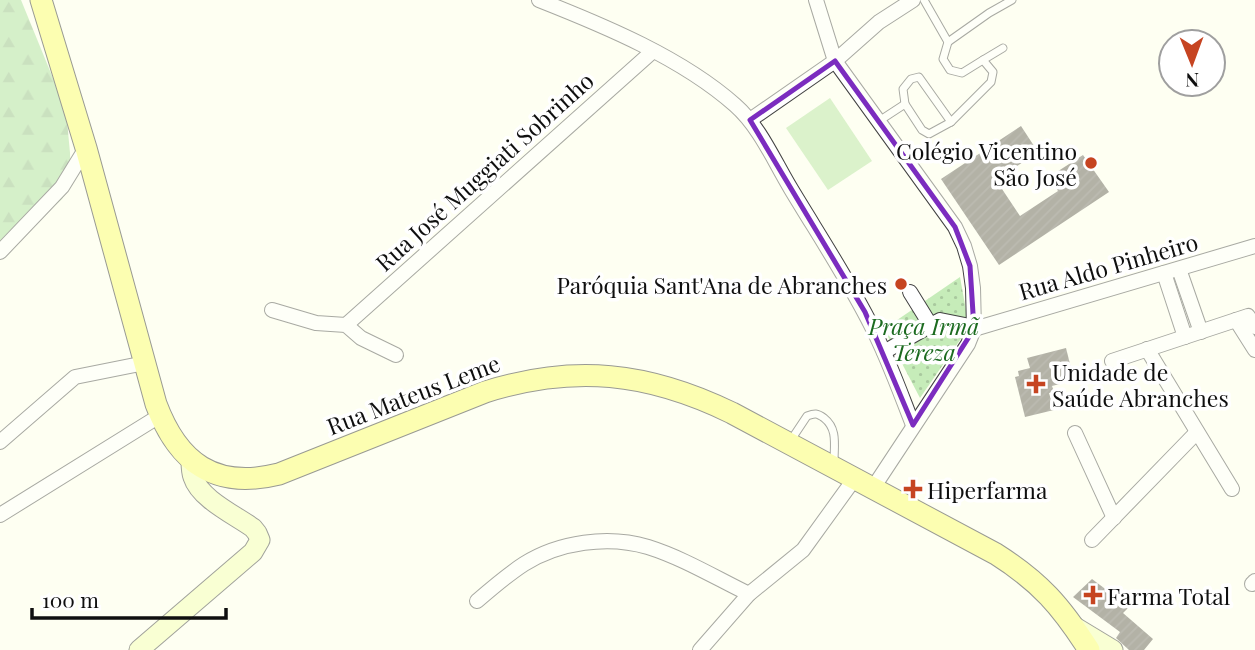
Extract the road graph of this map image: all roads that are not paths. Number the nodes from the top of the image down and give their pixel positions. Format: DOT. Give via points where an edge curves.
graph roads {
  1 [pos="41,0"];
  2 [pos="539,0"];
  3 [pos="816,0"];
  4 [pos="913,0"];
  5 [pos="924,0"];
  6 [pos="1012,0"];
  7 [pos="948,42"];
  8 [pos="1003,48"];
  9 [pos="653,51"];
  10 [pos="983,60"];
  11 [pos="835,61"];
  12 [pos="905,104"];
  13 [pos="750,120"];
  14 [pos="879,122"];
  15 [pos="951,122"];
  16 [pos="86,148"];
  17 [pos="1255,246"];
  18 [pos="0,252"];
  19 [pos="1179,269"];
  20 [pos="1164,273"];
  21 [pos="910,292"];
  22 [pos="272,310"];
  23 [pos="1236,320"];
  24 [pos="346,325"];
  25 [pos="930,326"];
  26 [pos="1255,327"];
  27 [pos="974,329"];
  28 [pos="1201,332"];
  29 [pos="1185,337"];
  30 [pos="1147,349"];
  31 [pos="1255,350"];
  32 [pos="884,352"];
  33 [pos="396,355"];
  34 [pos="1112,361"];
  35 [pos="145,363"];
  36 [pos="161,415"];
  37 [pos="913,425"];
  38 [pos="1197,432"];
  39 [pos="1075,433"];
  40 [pos="0,442"];
  41 [pos="789,443"];
  42 [pos="191,460"];
  43 [pos="834,467"];
  44 [pos="864,483"];
  45 [pos="1232,489"];
  46 [pos="0,515"];
  47 [pos="1114,518"];
  48 [pos="1092,540"];
  49 [pos="749,594"];
  50 [pos="477,600"];
  51 [pos="1074,627"];
  52 [pos="707,648"];
  53 [pos="139,650"];
  54 [pos="1089,650"];
  55 [pos="1114,650"];
  1 -- 16 [label="main road, Rua Mateus Leme"];
  2 -- 9 [label="street"];
  3 -- 11 [label="street"];
  4 -- 11 [label="street" via="878,22"];
  5 -- 7 [label="lane"];
  6 -- 7 [label="lane"];
  7 -- 10 [label="lane" via="943,59 950,70 962,73"];
  8 -- 10 [label="lane"];
  9 -- 13 [label="street" via="728,99"];
  9 -- 24 [label="street, Rua José Muggiati Sobrinho"];
  10 -- 15 [label="lane" via="993,72 991,82"];
  11 -- 13 [label="street"];
  11 -- 14 [label="street"];
  12 -- 14 [label="lane"];
  12 -- 15 [label="lane" via="929,134"];
  12 -- 15 [label="lane" via="903,89 919,77"];
  13 -- 32 [label="street" via="865,312"];
  14 -- 27 [label="street" via="964,246 971,266"];
  16 -- 18 [label="street" via="62,187"];
  16 -- 35 [label="main road, Rua Mateus Leme"];
  17 -- 19 [label="street, Rua Aldo Pinheiro"];
  19 -- 20 [label="street, Rua Aldo Pinheiro"];
  19 -- 28 [label="street"];
  20 -- 27 [label="street, Rua Aldo Pinheiro"];
  20 -- 29 [label="street"];
  21 -- 25 [label="street"];
  22 -- 24 [label="street" via="316,323"];
  23 -- 26 [label="street" via="1248,316"];
  23 -- 28 [label="street"];
  23 -- 31 [label="street"];
  24 -- 33 [label="street"];
  25 -- 27 [label="street" via="940,320"];
  25 -- 32 [label="street"];
  27 -- 37 [label="street" via="957,363"];
  28 -- 29 [label="street"];
  29 -- 30 [label="street"];
  30 -- 34 [label="street"];
  30 -- 38 [label="street"];
  32 -- 37 [label="street"];
  35 -- 36 [label="main road, Rua Mateus Leme"];
  35 -- 40 [label="street" via="75,377"];
  36 -- 42 [label="main road, Rua Mateus Leme"];
  36 -- 46 [label="street"];
  37 -- 44 [label="street"];
  38 -- 45 [label="street"];
  38 -- 47 [label="street"];
  39 -- 47 [label="street"];
  41 -- 42 [label="main road, Rua Mateus Leme" via="688,393 631,379 576,375 485,391 265,478 219,475"];
  41 -- 43 [label="main road, Rua Mateus Leme"];
  41 -- 43 [label="lane" via="807,416 818,414 835,432"];
  42 -- 53 [label="street" via="198,488 253,527 260,540 253,552"];
  43 -- 44 [label="main road, Rua Mateus Leme"];
  44 -- 49 [label="street" via="803,550"];
  44 -- 51 [label="main road, Rua Mateus Leme" via="1021,570"];
  47 -- 48 [label="street"];
  49 -- 50 [label="street" via="645,546 603,542 543,554 508,574"];
  49 -- 52 [label="street"];
  51 -- 54 [label="main road"];
  51 -- 55 [label="street, Rua Mateus Leme"];
}
